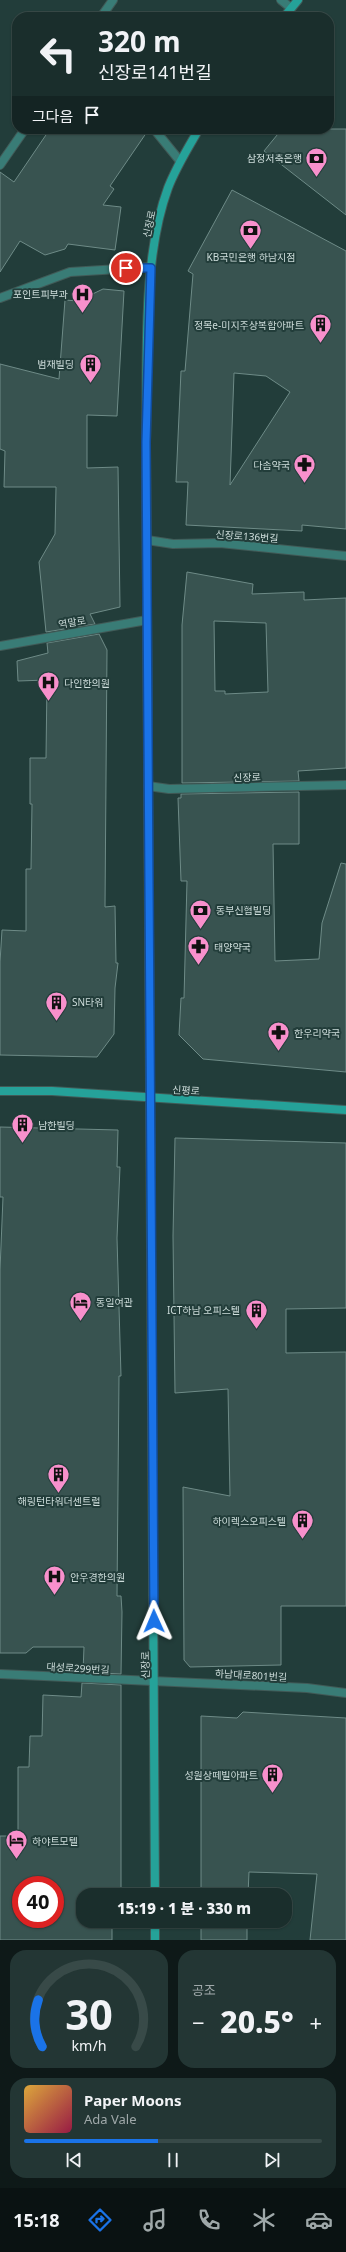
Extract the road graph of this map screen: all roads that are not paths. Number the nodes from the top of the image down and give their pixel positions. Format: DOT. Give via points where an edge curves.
graph roads {
  1 [pos="113,0"];
  2 [pos="281,0"];
  3 [pos="298,0"];
  4 [pos="291,8"];
  5 [pos="105,12"];
  6 [pos="288,12"];
  7 [pos="22,134"];
  8 [pos="158,134"];
  9 [pos="196,134"];
  10 [pos="180,161"];
  11 [pos="0,165"];
  12 [pos="151,268"];
  13 [pos="0,298"];
  14 [pos="146,540"];
  15 [pos="346,556"];
  16 [pos="147,620"];
  17 [pos="0,646"];
  18 [pos="346,784"];
  19 [pos="148,786"];
  20 [pos="0,1091"];
  21 [pos="151,1098"];
  22 [pos="346,1110"];
  23 [pos="0,1674"];
  24 [pos="155,1682"];
  25 [pos="346,1693"];
  26 [pos="155,1888"];
  27 [pos="155,1928"];
  28 [pos="155,1940"];
  1 -- 5 [label="street"];
  2 -- 4 [label="street"];
  3 -- 4 [label="street"];
  4 -- 6 [label="street"];
  7 -- 11 [label="street"];
  8 -- 10 [label="street"];
  9 -- 10 [label="street, 신장로"];
  10 -- 12 [label="street, 신장로" via="168,189 159,222"];
  12 -- 13 [label="street" via="70,272"];
  12 -- 14 [label="street, 신장로"];
  14 -- 15 [label="street, 신장로136번길" via="173,544 220,543"];
  14 -- 16 [label="street, 신장로"];
  16 -- 17 [label="street, 역말로"];
  16 -- 19 [label="street, 신장로"];
  18 -- 19 [label="street, 신장로" via="169,789"];
  19 -- 21 [label="street, 신장로"];
  20 -- 21 [label="street, 신평로" via="52,1091"];
  21 -- 22 [label="street, 신평로"];
  21 -- 24 [label="street, 신장로"];
  23 -- 24 [label="street, 대성로299번길"];
  24 -- 25 [label="street, 하남대로801번길" via="307,1688"];
  24 -- 26 [label="street, 신장로"];
  27 -- 28 [label="street"];
}
